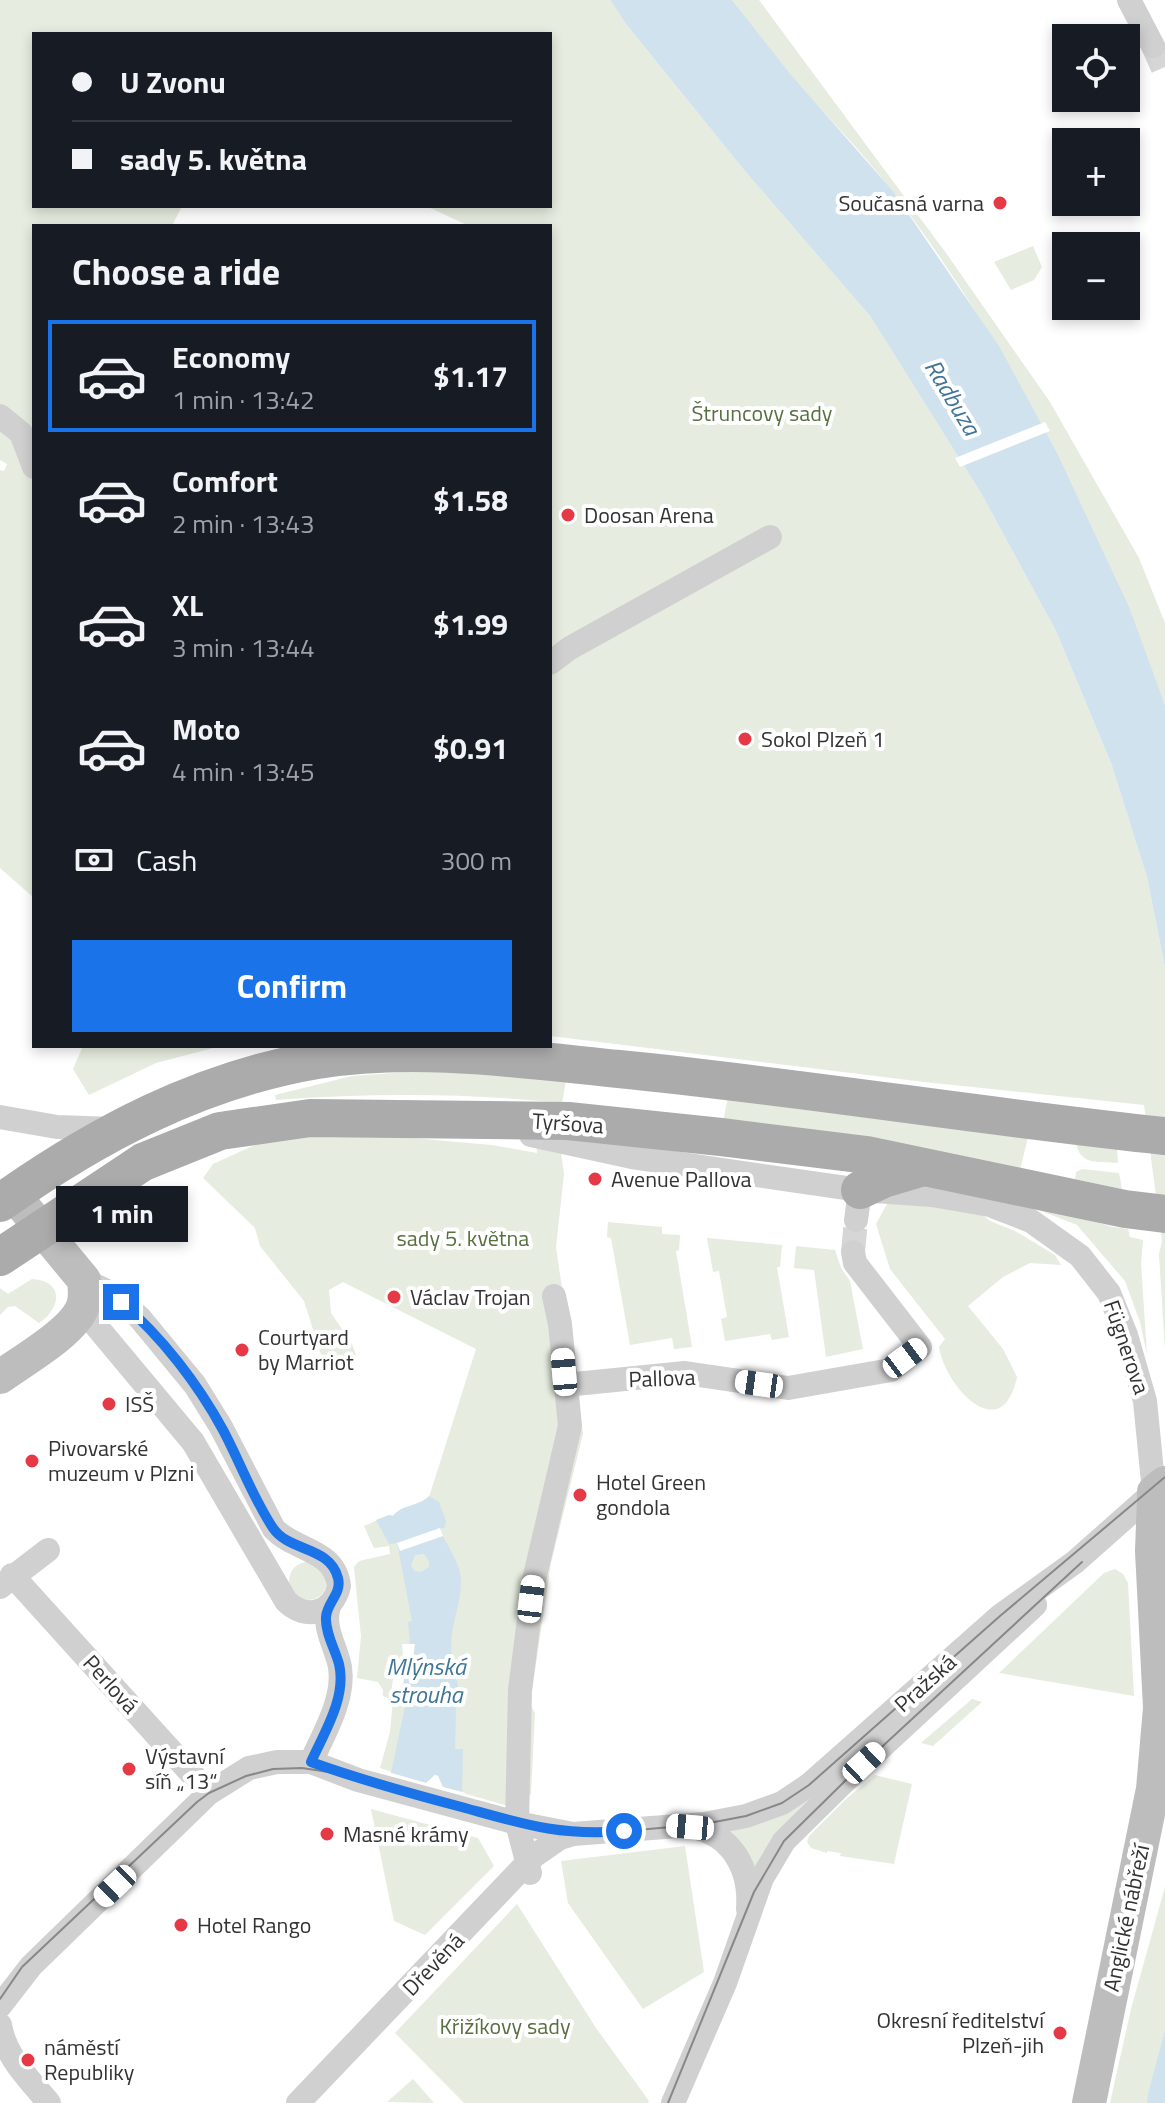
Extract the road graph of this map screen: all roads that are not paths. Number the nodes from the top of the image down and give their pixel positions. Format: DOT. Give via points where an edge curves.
graph roads {
  1 [pos="1129,0"];
  2 [pos="1153,46"];
  3 [pos="0,416"];
  4 [pos="32,462"];
  5 [pos="770,537"];
  6 [pos="552,662"];
  7 [pos="0,1117"];
  8 [pos="441,1119"];
  9 [pos="116,1129"];
  10 [pos="1165,1136"];
  11 [pos="927,1166"];
  12 [pos="4,1191"];
  13 [pos="858,1205"];
  14 [pos="1165,1214"];
  15 [pos="41,1227"];
  16 [pos="853,1252"];
  17 [pos="0,1257"];
  18 [pos="83,1295"];
  19 [pos="554,1296"];
  20 [pos="0,1377"];
  21 [pos="565,1385"];
  22 [pos="1160,1488"];
  23 [pos="48,1550"];
  24 [pos="1075,1562"];
  25 [pos="6,1581"];
  26 [pos="329,1606"];
  27 [pos="311,1762"];
  28 [pos="209,1793"];
  29 [pos="517,1823"];
  30 [pos="672,1825"];
  31 [pos="573,1834"];
  32 [pos="529,1868"];
  33 [pos="746,1922"];
  34 [pos="0,2006"];
  35 [pos="0,2025"];
  36 [pos="672,2099"];
  37 [pos="49,2103"];
  38 [pos="298,2103"];
  39 [pos="1089,2103"];
  1 -- 2 [label="street"];
  3 -- 4 [label="street" via="21,433"];
  5 -- 6 [label="street"];
  7 -- 9 [label="street" via="57,1127"];
  8 -- 11 [label="main road, Tyršova" via="568,1121"];
  8 -- 13 [label="street" via="559,1139"];
  8 -- 15 [label="main road, Tyršova" via="310,1118 220,1131 143,1162"];
  9 -- 10 [label="main road" via="194,1094 269,1070 319,1060 458,1054 649,1072"];
  9 -- 12 [label="main road"];
  11 -- 13 [label="main road" via="883,1179"];
  11 -- 14 [label="main road, Tyršova"];
  12 -- 15 [label="street"];
  13 -- 22 [label="street, Fügnerova" via="932,1195 990,1205 1018,1214 1080,1256 1109,1293 1126,1335 1145,1401"];
  15 -- 17 [label="main road, Tyršova"];
  15 -- 18 [label="street"];
  16 -- 21 [label="street, Pallova" via="855,1263 920,1347 891,1370 788,1388 685,1373"];
  18 -- 20 [label="street" via="60,1333"];
  18 -- 26 [label="street" via="193,1442 286,1601 307,1613"];
  18 -- 26 [label="street" via="111,1293 139,1317 195,1385 274,1529 332,1565 339,1586"];
  19 -- 21 [label="street"];
  21 -- 29 [label="street" via="570,1426 534,1580 520,1690"];
  22 -- 24 [label="street, Pražská"];
  22 -- 39 [label="street, Anglické nábřeží" via="1152,1551 1160,1708 1153,1789"];
  23 -- 25 [label="street"];
  24 -- 30 [label="street, Pražská" via="1000,1616 793,1797 746,1816"];
  24 -- 33 [label="street" via="1021,1620 790,1834 765,1872"];
  25 -- 28 [label="street, Perlová"];
  26 -- 27 [label="street" via="326,1623 340,1667 340,1689"];
  27 -- 28 [label="street, Pražská" via="249,1768"];
  27 -- 29 [label="street, Pražská"];
  28 -- 34 [label="street, Pražská" via="31,1966"];
  29 -- 31 [label="street, Pražská"];
  29 -- 32 [label="street"];
  30 -- 31 [label="street, Pražská"];
  30 -- 33 [label="street" via="703,1830 733,1850 748,1888"];
  31 -- 32 [label="street, Dřevěná" via="560,1838"];
  32 -- 38 [label="street, Dřevěná"];
  33 -- 36 [label="street" via="725,1983"];
  35 -- 37 [label="street" via="10,2054"];
}
